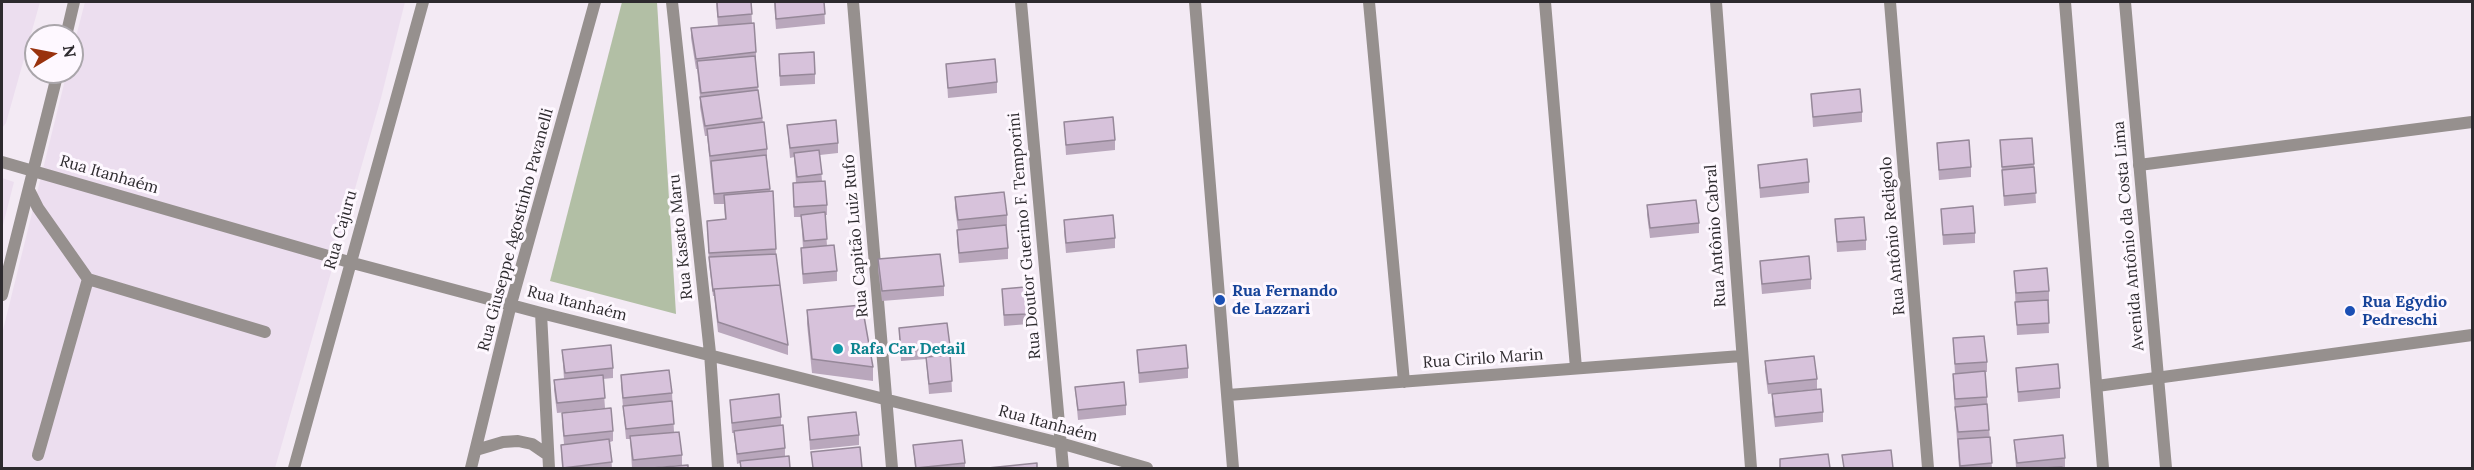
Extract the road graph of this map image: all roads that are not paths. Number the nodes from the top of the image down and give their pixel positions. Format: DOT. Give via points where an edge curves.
graph roads {
  1 [pos="74,2"];
  2 [pos="423,2"];
  3 [pos="595,2"];
  4 [pos="672,2"];
  5 [pos="854,2"];
  6 [pos="1021,2"];
  7 [pos="1195,2"];
  8 [pos="1369,2"];
  9 [pos="1545,2"];
  10 [pos="1716,2"];
  11 [pos="1890,2"];
  12 [pos="2065,2"];
  13 [pos="2125,2"];
  14 [pos="69,24"];
  15 [pos="55,84"];
  16 [pos="2472,122"];
  17 [pos="2,162"];
  18 [pos="2139,165"];
  19 [pos="35,170"];
  20 [pos="29,190"];
  21 [pos="349,262"];
  22 [pos="88,279"];
  23 [pos="2,295"];
  24 [pos="512,304"];
  25 [pos="541,313"];
  26 [pos="265,332"];
  27 [pos="2472,335"];
  28 [pos="710,353"];
  29 [pos="1741,356"];
  30 [pos="1576,368"];
  31 [pos="2158,380"];
  32 [pos="1404,382"];
  33 [pos="2097,386"];
  34 [pos="1228,395"];
  35 [pos="886,400"];
  36 [pos="1060,443"];
  37 [pos="476,450"];
  38 [pos="39,455"];
  39 [pos="548,455"];
  40 [pos="294,468"];
  41 [pos="471,468"];
  42 [pos="549,468"];
  43 [pos="718,468"];
  44 [pos="891,468"];
  45 [pos="1063,468"];
  46 [pos="1147,468"];
  47 [pos="1233,468"];
  48 [pos="1751,468"];
  49 [pos="1928,468"];
  50 [pos="2103,468"];
  51 [pos="2166,468"];
  1 -- 14 [label="street"];
  2 -- 21 [label="street, Rua Cajuru"];
  3 -- 24 [label="street, Rua Giuseppe Agostinho Pavanelli"];
  4 -- 28 [label="street, Rua Kasato Maru"];
  5 -- 35 [label="street, Rua Capitão Luiz Rufo"];
  6 -- 36 [label="street, Rua Doutor Guerino F. Temporini"];
  7 -- 34 [label="street"];
  8 -- 32 [label="street"];
  9 -- 30 [label="street"];
  10 -- 29 [label="street, Rua Antônio Cabral"];
  11 -- 49 [label="street, Rua Antônio Redigolo"];
  12 -- 33 [label="street"];
  13 -- 18 [label="street, Avenida Antônio da Costa Lima"];
  15 -- 19 [label="street"];
  16 -- 18 [label="street"];
  17 -- 19 [label="street, Rua Itanhaém"];
  18 -- 31 [label="street, Avenida Antônio da Costa Lima"];
  19 -- 20 [label="street"];
  19 -- 21 [label="street, Rua Itanhaém"];
  20 -- 22 [label="street"];
  20 -- 23 [label="street"];
  21 -- 24 [label="street, Rua Itanhaém"];
  21 -- 40 [label="street, Rua Cajuru"];
  22 -- 26 [label="street"];
  22 -- 38 [label="street"];
  24 -- 25 [label="street, Rua Itanhaém"];
  24 -- 37 [label="street, Rua Giuseppe Agostinho Pavanelli"];
  25 -- 28 [label="street, Rua Itanhaém"];
  25 -- 39 [label="street"];
  27 -- 31 [label="street"];
  28 -- 35 [label="street, Rua Itanhaém"];
  28 -- 43 [label="street, Rua Kasato Maru"];
  29 -- 30 [label="street, Rua Cirilo Marin"];
  29 -- 48 [label="street, Rua Antônio Cabral"];
  30 -- 32 [label="street, Rua Cirilo Marin"];
  31 -- 33 [label="street"];
  31 -- 51 [label="street, Avenida Antônio da Costa Lima"];
  32 -- 34 [label="street, Rua Cirilo Marin"];
  33 -- 50 [label="street"];
  34 -- 47 [label="street"];
  35 -- 36 [label="street, Rua Itanhaém"];
  35 -- 44 [label="street, Rua Capitão Luiz Rufo"];
  36 -- 45 [label="street, Rua Doutor Guerino F. Temporini"];
  36 -- 46 [label="street, Rua Itanhaém"];
  37 -- 39 [label="street" via="518,441 532,444"];
  37 -- 41 [label="street, Rua Giuseppe Agostinho Pavanelli"];
  39 -- 42 [label="street"];
}
